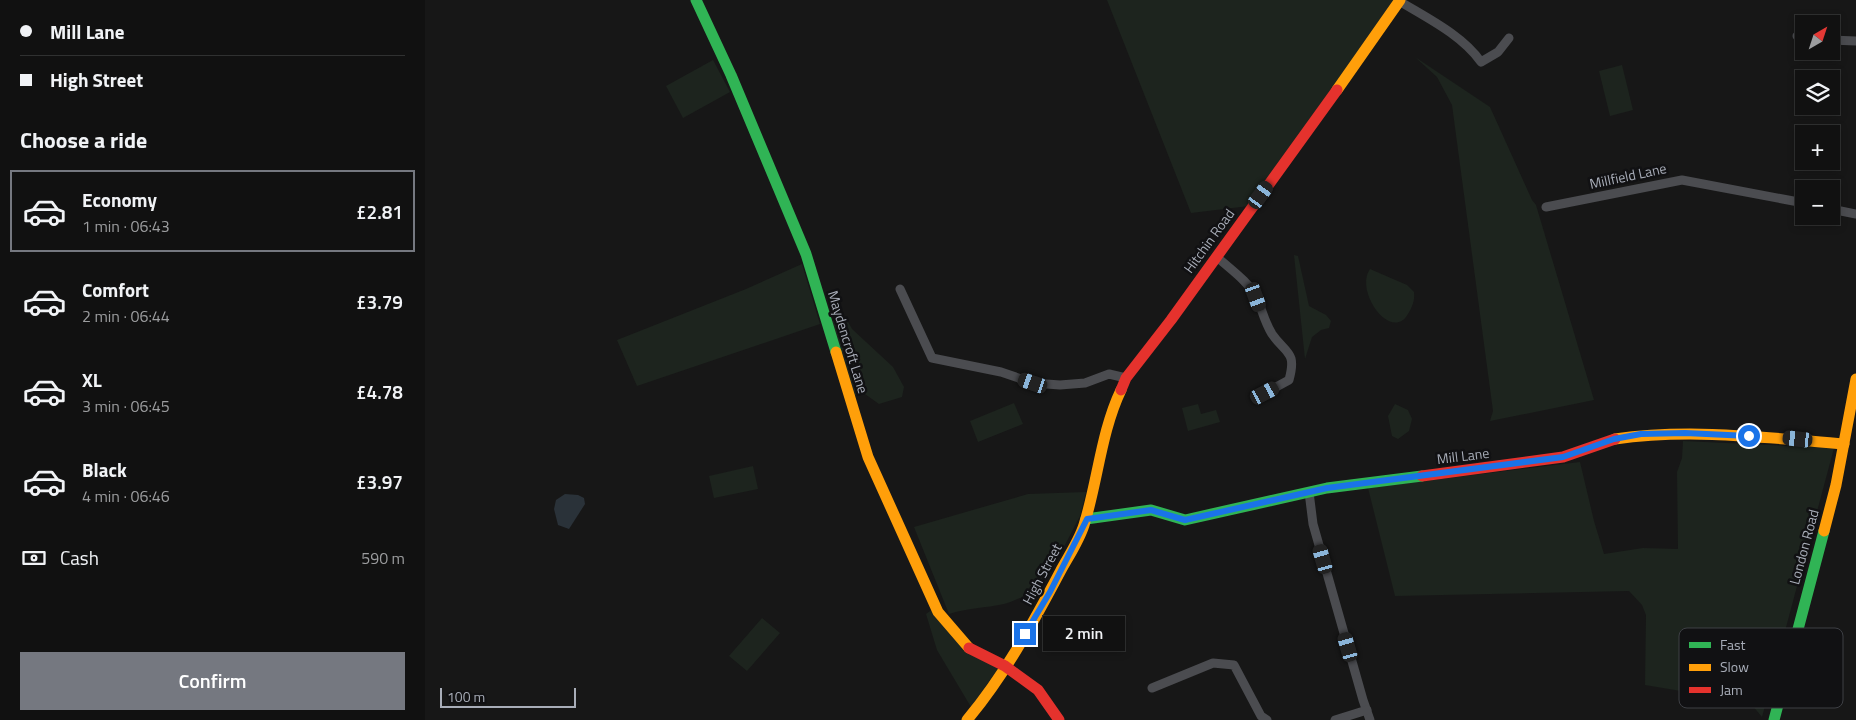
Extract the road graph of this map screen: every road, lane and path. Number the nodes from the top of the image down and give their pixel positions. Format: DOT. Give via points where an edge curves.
graph roads {
  1 [pos="696,0"];
  2 [pos="1400,0"];
  3 [pos="1509,38"];
  4 [pos="1840,41"];
  5 [pos="1856,42"];
  6 [pos="1795,201"];
  7 [pos="1546,207"];
  8 [pos="1840,211"];
  9 [pos="1856,214"];
  10 [pos="1217,257"];
  11 [pos="900,290"];
  12 [pos="1126,378"];
  13 [pos="1856,379"];
  14 [pos="1265,393"];
  15 [pos="1844,444"];
  16 [pos="1309,492"];
  17 [pos="1087,519"];
  18 [pos="1798,628"];
  19 [pos="1005,666"];
  20 [pos="1152,688"];
  21 [pos="1367,710"];
  22 [pos="967,720"];
  23 [pos="1059,720"];
  24 [pos="1267,720"];
  25 [pos="1335,720"];
  26 [pos="1371,720"];
  1 -- 19 [label="street, Maydencroft Lane" via="806,254 868,457 938,612 967,647"];
  2 -- 3 [label="street" via="1460,40 1481,62 1498,52"];
  2 -- 10 [label="street, Hitchin Road"];
  4 -- 5 [label="street"];
  6 -- 7 [label="street, Millfield Lane" via="1682,180"];
  8 -- 9 [label="street"];
  10 -- 12 [label="street, Hitchin Road"];
  10 -- 14 [label="street" via="1241,278 1256,297 1273,334 1290,355 1289,380"];
  11 -- 12 [label="street" via="932,358 1001,372 1033,383 1085,383 1109,374"];
  12 -- 17 [label="street, Hitchin Road" via="1110,412"];
  13 -- 15 [label="street, London Road"];
  15 -- 16 [label="street, Mill Lane" via="1741,435 1641,434 1614,439 1563,457"];
  15 -- 18 [label="street, London Road"];
  16 -- 17 [label="street, Mill Lane" via="1185,520 1151,510"];
  16 -- 21 [label="street" via="1313,524"];
  17 -- 19 [label="street, High Street" via="1050,592"];
  19 -- 22 [label="street, High Street"];
  19 -- 23 [label="street, Maydencroft Lane" via="1038,690"];
  20 -- 24 [label="street" via="1213,663 1234,665 1261,716"];
  21 -- 25 [label="street"];
  21 -- 26 [label="street"];
}
